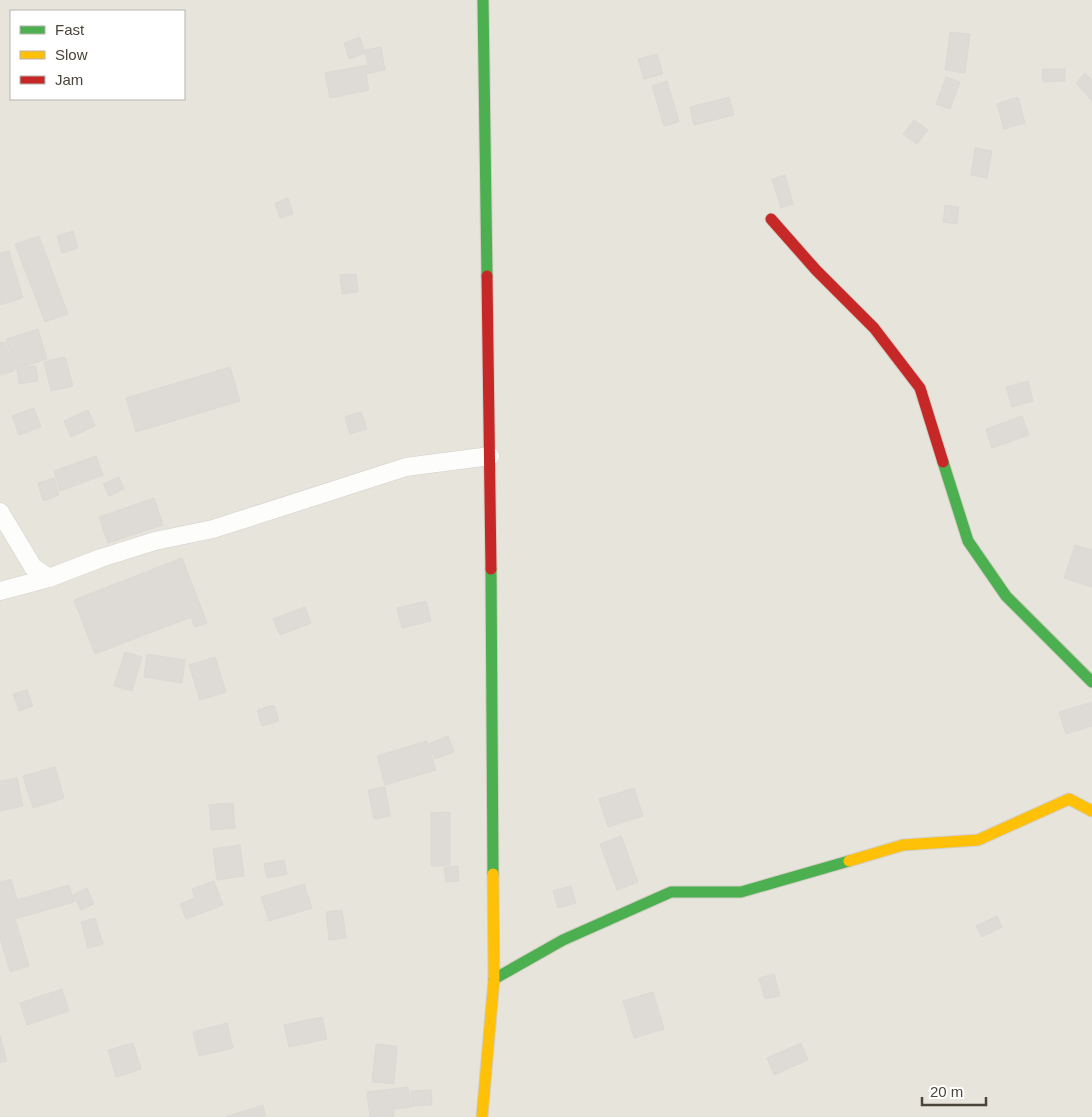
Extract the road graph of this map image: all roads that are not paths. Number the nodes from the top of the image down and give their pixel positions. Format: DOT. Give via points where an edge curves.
graph roads {
  1 [pos="483,0"];
  2 [pos="771,219"];
  3 [pos="490,456"];
  4 [pos="0,512"];
  5 [pos="49,578"];
  6 [pos="0,591"];
  7 [pos="1092,682"];
  8 [pos="1092,811"];
  9 [pos="494,979"];
  10 [pos="482,1117"];
  1 -- 3 [label="street"];
  2 -- 7 [label="street" via="874,328 920,388 968,540 1006,596"];
  3 -- 5 [label="street" via="406,467 213,529 155,541"];
  3 -- 9 [label="street"];
  4 -- 5 [label="street" via="33,567"];
  5 -- 6 [label="street"];
  8 -- 9 [label="street" via="1069,799 978,840 903,845 742,892 671,892 563,940"];
  9 -- 10 [label="street"];
}
